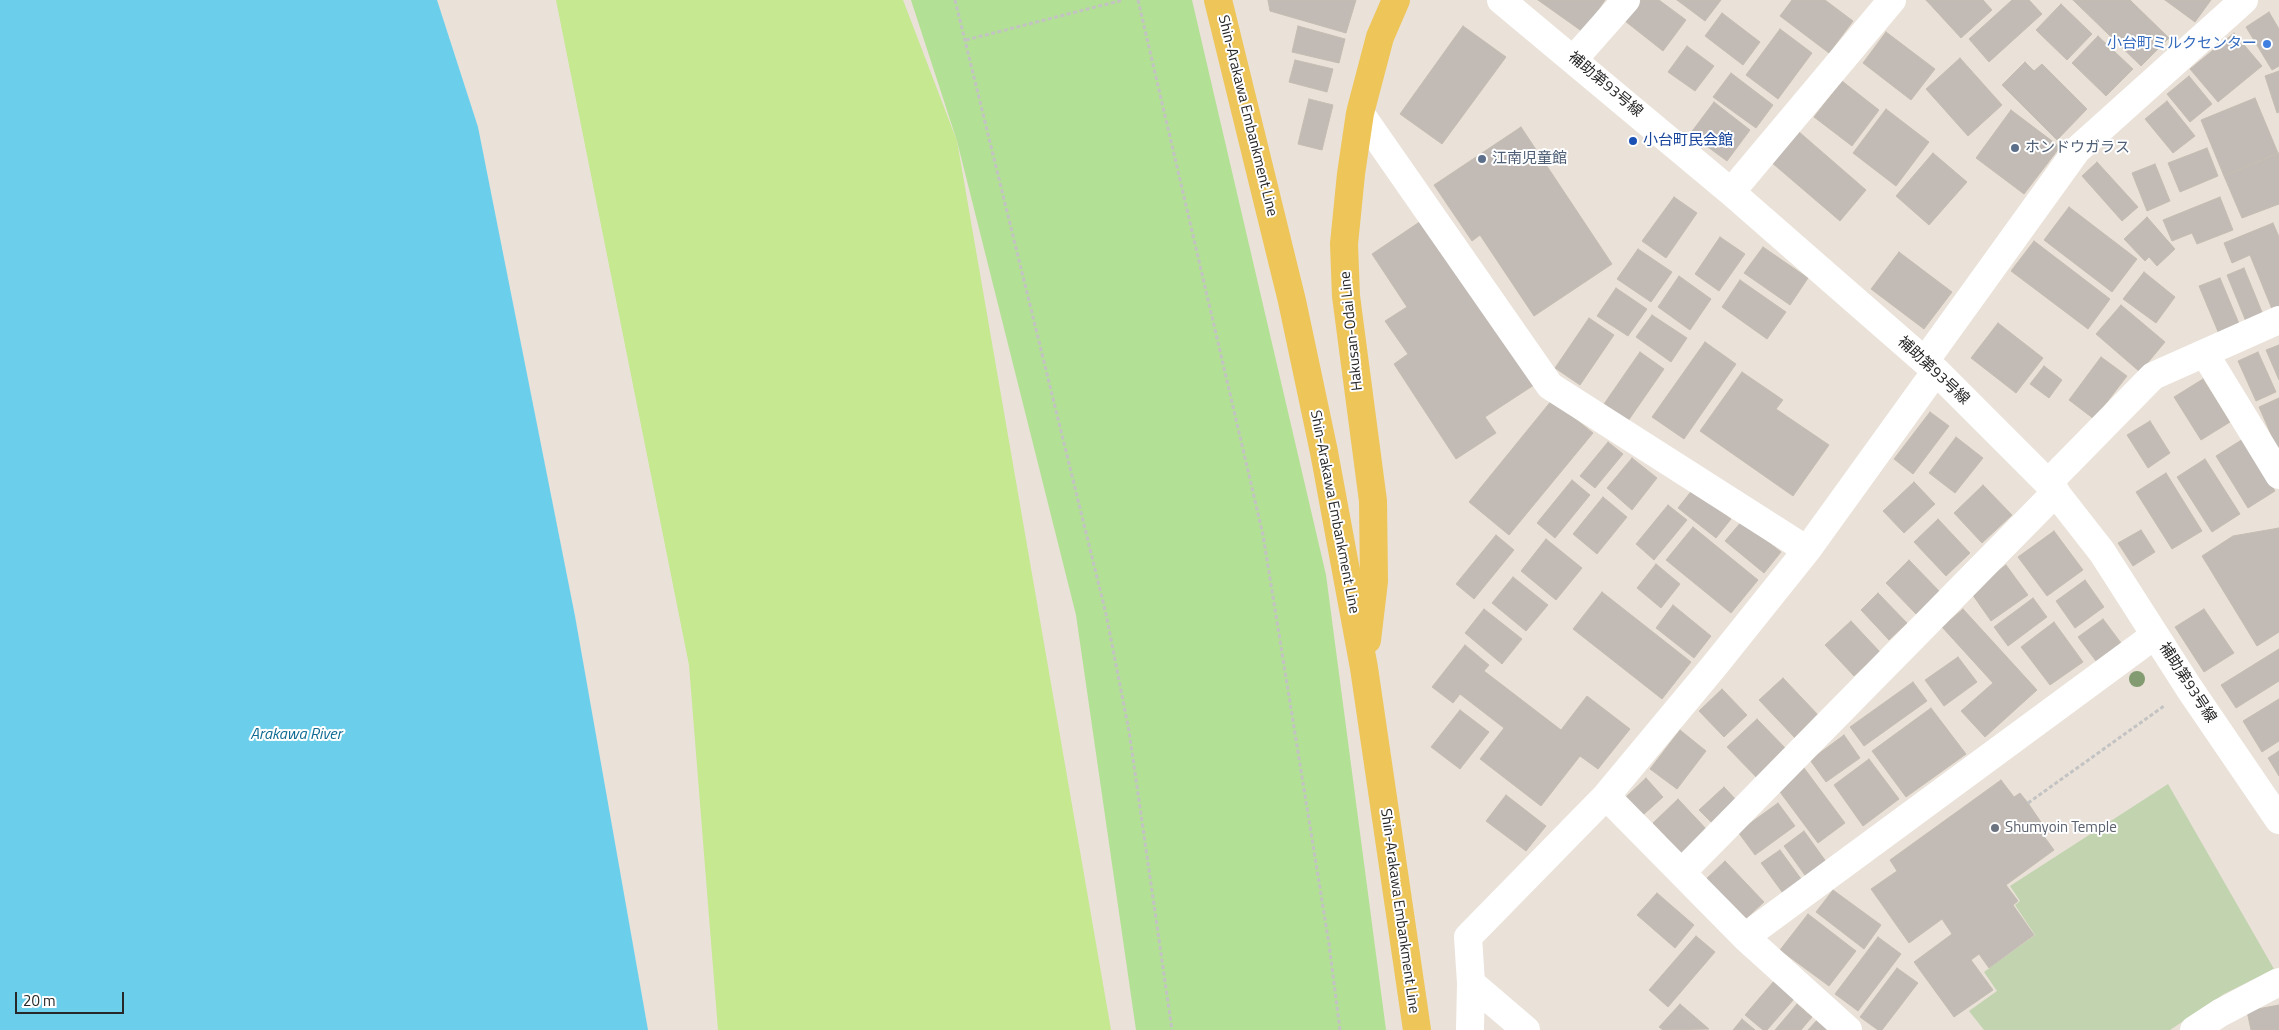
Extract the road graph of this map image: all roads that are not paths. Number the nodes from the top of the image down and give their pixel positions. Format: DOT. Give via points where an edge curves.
graph roads {
  1 [pos="1218,0"];
  2 [pos="1396,0"];
  3 [pos="1501,0"];
  4 [pos="1626,0"];
  5 [pos="1892,0"];
  6 [pos="2235,3"];
  7 [pos="1574,59"];
  8 [pos="1360,113"];
  9 [pos="1731,192"];
  10 [pos="2279,320"];
  11 [pos="2205,354"];
  12 [pos="1930,366"];
  13 [pos="2279,475"];
  14 [pos="2052,487"];
  15 [pos="1807,550"];
  16 [pos="2155,635"];
  17 [pos="1364,668"];
  18 [pos="1606,796"];
  19 [pos="2279,820"];
  20 [pos="1682,872"];
  21 [pos="1745,937"];
  22 [pos="2279,982"];
  23 [pos="1471,983"];
  24 [pos="2223,1022"];
  25 [pos="1417,1030"];
  26 [pos="1470,1030"];
  27 [pos="1526,1030"];
  28 [pos="1848,1030"];
  29 [pos="2194,1030"];
  1 -- 17 [label="main road, Shin-Arakawa Embankment Line" via="1292,301"];
  2 -- 8 [label="main road, Hakusan-Odai Line" via="1380,37"];
  3 -- 7 [label="street, 補助第93号線"];
  4 -- 7 [label="street"];
  5 -- 9 [label="street"];
  6 -- 12 [label="street" via="2077,150"];
  7 -- 9 [label="street, 補助第93号線"];
  8 -- 15 [label="street" via="1550,386"];
  8 -- 17 [label="main road, Hakusan-Odai Line" via="1344,244 1346,296 1373,500 1374,581"];
  9 -- 12 [label="street, 補助第93号線"];
  10 -- 11 [label="street"];
  11 -- 13 [label="street"];
  11 -- 14 [label="street" via="2154,376"];
  12 -- 14 [label="street, 補助第93号線"];
  12 -- 15 [label="street"];
  14 -- 16 [label="street, 補助第93号線" via="2102,552"];
  14 -- 20 [label="street"];
  15 -- 18 [label="street"];
  16 -- 19 [label="street, 補助第93号線"];
  16 -- 21 [label="street"];
  17 -- 25 [label="main road, Shin-Arakawa Embankment Line"];
  18 -- 20 [label="street"];
  18 -- 23 [label="street" via="1468,937"];
  20 -- 21 [label="street"];
  21 -- 28 [label="street"];
  22 -- 24 [label="street"];
  23 -- 26 [label="street"];
  23 -- 27 [label="street"];
  24 -- 29 [label="street"];
}
